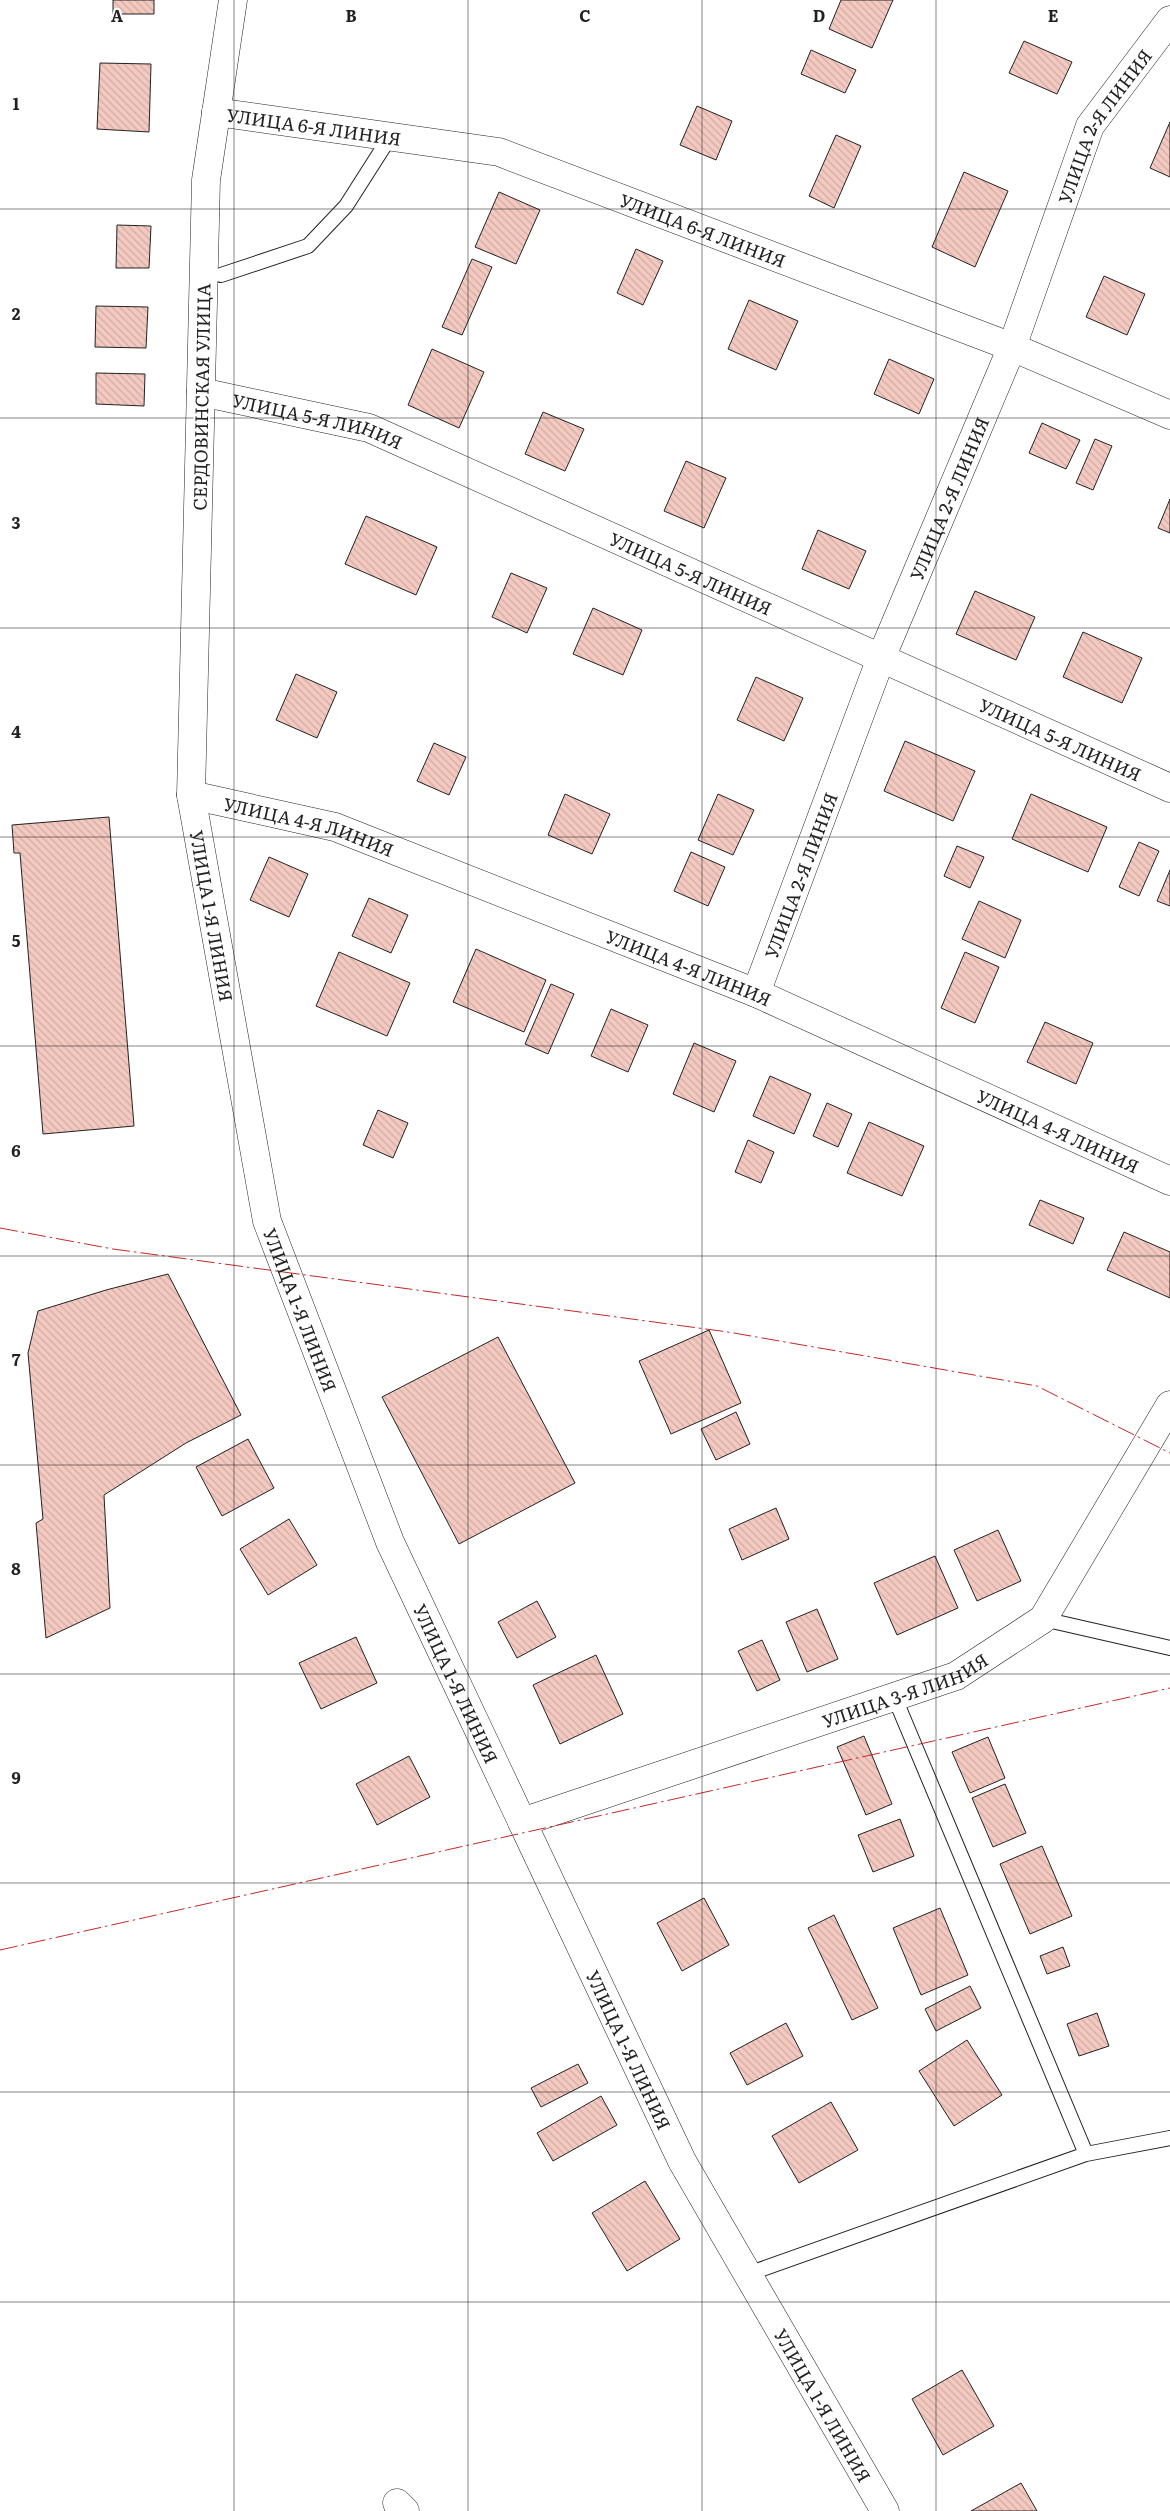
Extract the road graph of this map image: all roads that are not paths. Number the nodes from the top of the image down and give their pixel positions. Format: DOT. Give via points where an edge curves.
graph roads {
  1 [pos="234,0"];
  2 [pos="1170,20"];
  3 [pos="216,112"];
  4 [pos="390,137"];
  5 [pos="221,275"];
  6 [pos="1012,347"];
  7 [pos="200,392"];
  8 [pos="1170,415"];
  9 [pos="881,658"];
  10 [pos="1170,788"];
  11 [pos="191,795"];
  12 [pos="756,992"];
  13 [pos="1170,1181"];
  14 [pos="1170,1405"];
  15 [pos="1044,1619"];
  16 [pos="1170,1648"];
  17 [pos="894,1696"];
  18 [pos="522,1822"];
  19 [pos="1170,2138"];
  20 [pos="1086,2154"];
  21 [pos="748,2274"];
  22 [pos="885,2511"];
  1 -- 3 [label="street, СЕРДОВИНСКАЯ УЛИЦА"];
  2 -- 6 [label="street, УЛИЦА 2-Я ЛИНИЯ" via="1090,126"];
  3 -- 4 [label="street, УЛИЦА 6-Я ЛИНИЯ"];
  3 -- 7 [label="street, СЕРДОВИНСКАЯ УЛИЦА" via="206,180"];
  4 -- 5 [label="lane" via="346,206 308,246"];
  4 -- 6 [label="street, УЛИЦА 6-Я ЛИНИЯ" via="499,152"];
  6 -- 8 [label="street, УЛИЦА 6-Я ЛИНИЯ"];
  6 -- 9 [label="street, УЛИЦА 2-Я ЛИНИЯ"];
  7 -- 9 [label="street, УЛИЦА 5-Я ЛИНИЯ" via="369,428"];
  7 -- 11 [label="street, СЕРДОВИНСКАЯ УЛИЦА"];
  9 -- 10 [label="street, УЛИЦА 5-Я ЛИНИЯ"];
  9 -- 12 [label="street, УЛИЦА 2-Я ЛИНИЯ"];
  11 -- 12 [label="street, УЛИЦА 4-Я ЛИНИЯ" via="335,827"];
  11 -- 18 [label="street, УЛИЦА 1-Я ЛИНИЯ" via="267,1221 390,1542"];
  12 -- 13 [label="street, УЛИЦА 4-Я ЛИНИЯ"];
  14 -- 15 [label="street, УЛИЦА 3-Я ЛИНИЯ"];
  15 -- 16 [label="lane"];
  15 -- 17 [label="street, УЛИЦА 3-Я ЛИНИЯ" via="956,1676"];
  17 -- 18 [label="street, УЛИЦА 3-Я ЛИНИЯ"];
  17 -- 20 [label="lane"];
  18 -- 21 [label="street, УЛИЦА 1-Я ЛИНИЯ" via="682,2161"];
  19 -- 20 [label="lane"];
  20 -- 21 [label="lane"];
  21 -- 22 [label="street, УЛИЦА 1-Я ЛИНИЯ"];
}
